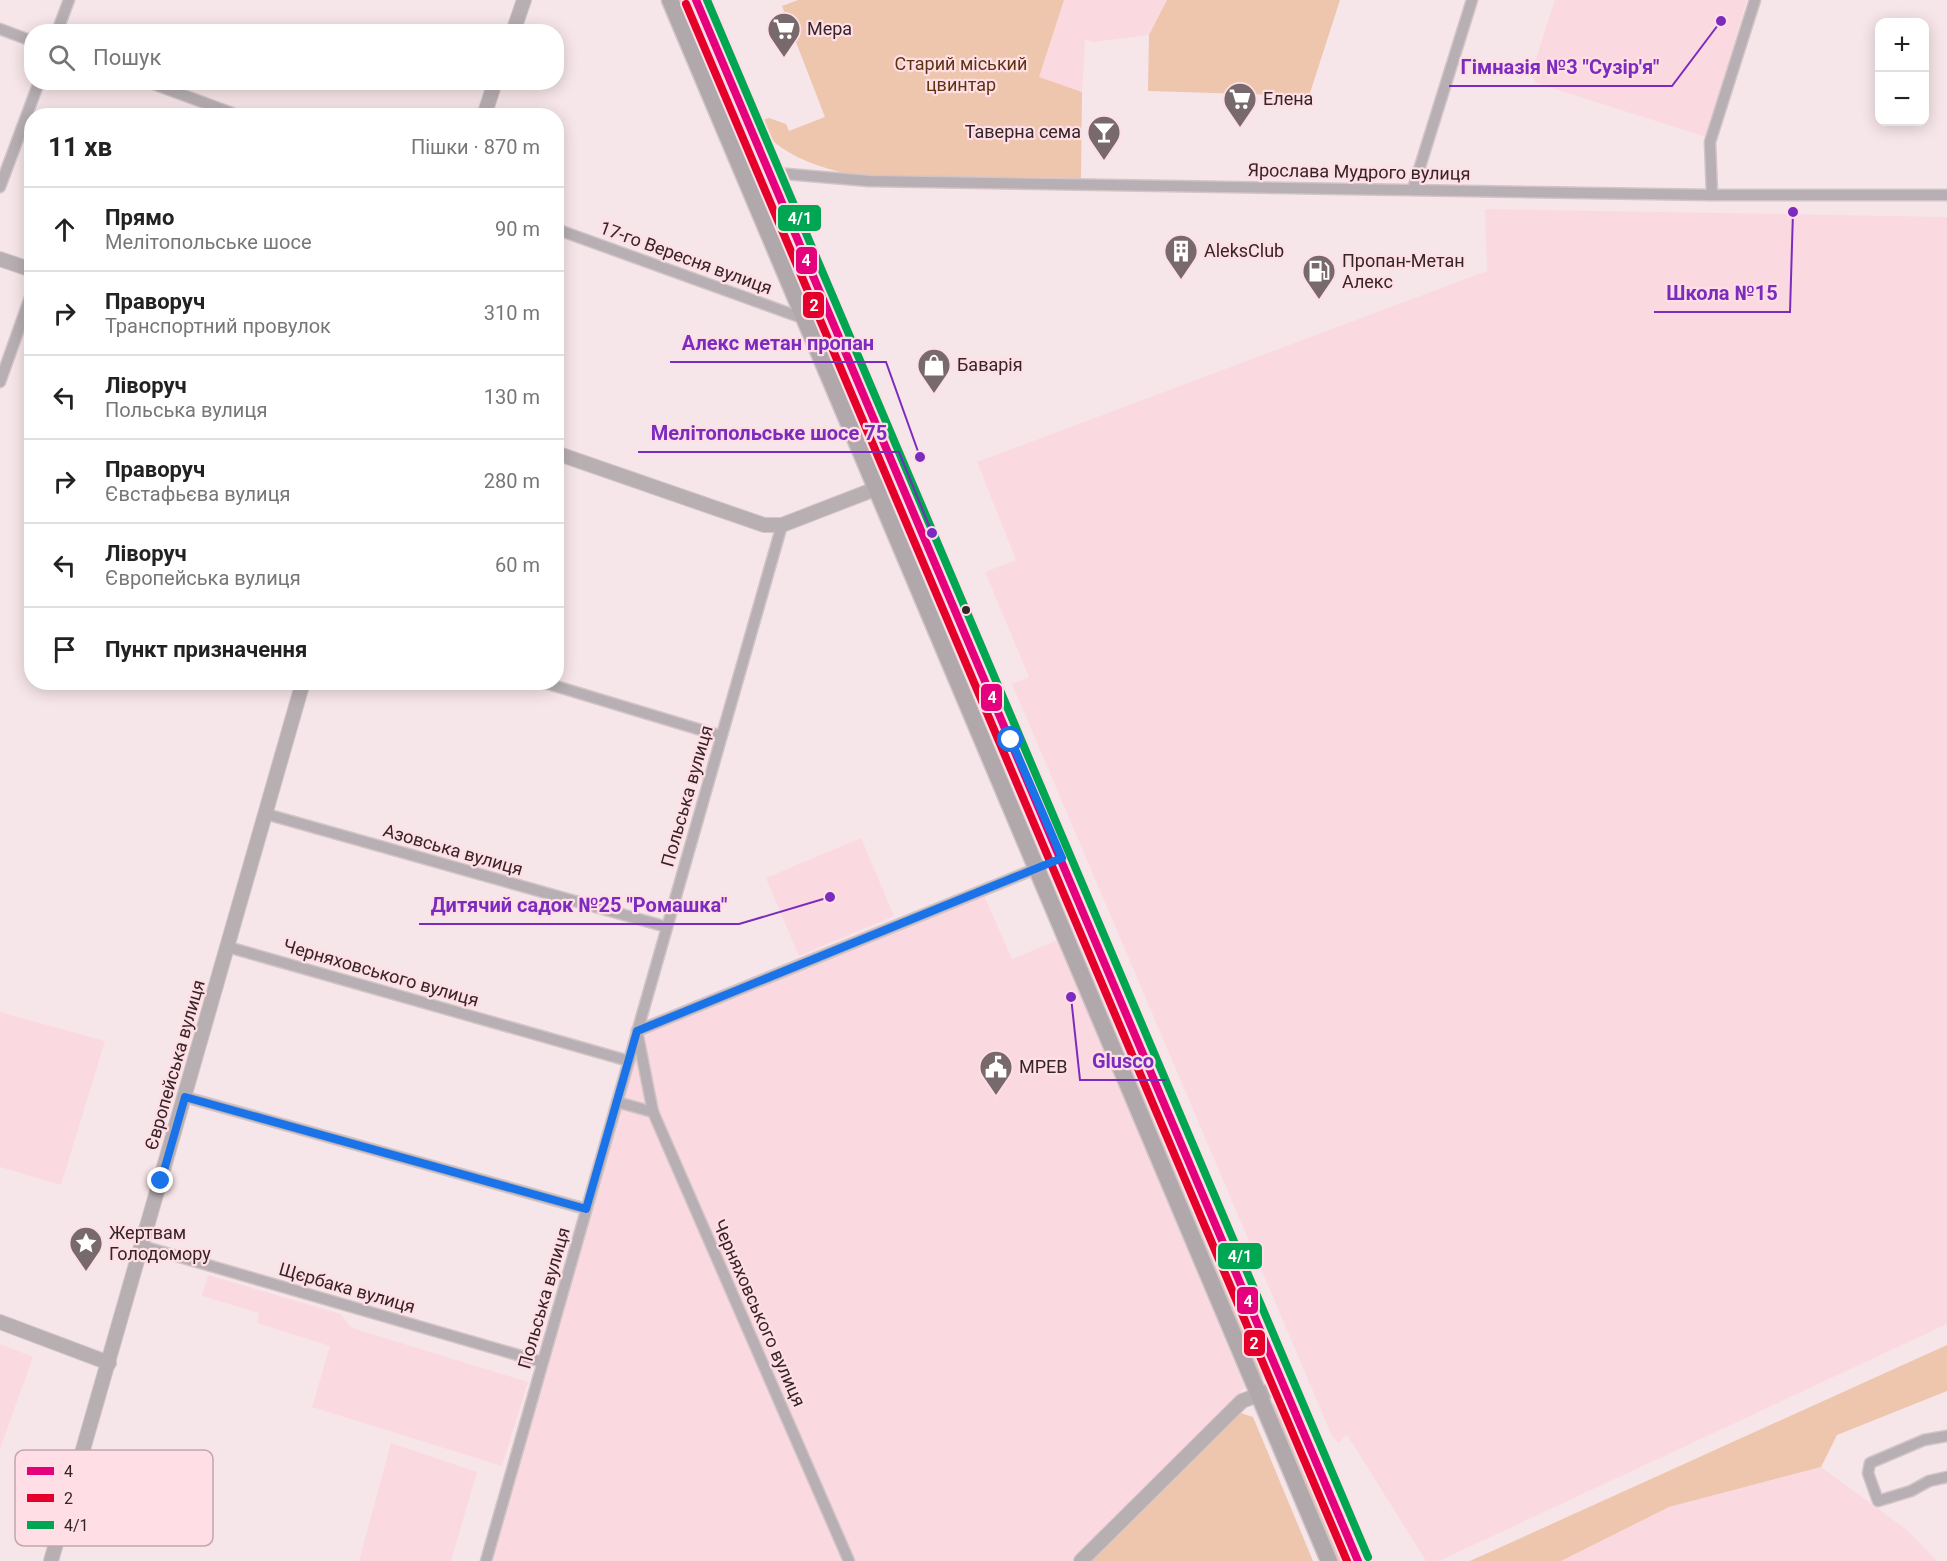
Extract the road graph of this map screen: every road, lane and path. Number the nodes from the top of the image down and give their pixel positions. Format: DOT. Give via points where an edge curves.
graph roads {
  1 [pos="69,0"];
  2 [pos="524,0"];
  3 [pos="670,0"];
  4 [pos="696,0"];
  5 [pos="1472,0"];
  6 [pos="1755,0"];
  7 [pos="60,24"];
  8 [pos="516,24"];
  9 [pos="0,29"];
  10 [pos="24,38"];
  11 [pos="36,90"];
  12 [pos="170,90"];
  13 [pos="492,90"];
  14 [pos="29,108"];
  15 [pos="218,108"];
  16 [pos="487,108"];
  17 [pos="24,122"];
  18 [pos="740,170"];
  19 [pos="770,173"];
  20 [pos="0,187"];
  21 [pos="1413,189"];
  22 [pos="1712,195"];
  23 [pos="1947,195"];
  24 [pos="564,232"];
  25 [pos="0,259"];
  26 [pos="24,267"];
  27 [pos="24,314"];
  28 [pos="805,319"];
  29 [pos="0,382"];
  30 [pos="564,456"];
  31 [pos="901,479"];
  32 [pos="876,489"];
  33 [pos="782,525"];
  34 [pos="564,689"];
  35 [pos="301,690"];
  36 [pos="721,736"];
  37 [pos="266,814"];
  38 [pos="1062,858"];
  39 [pos="1036,868"];
  40 [pos="667,927"];
  41 [pos="228,947"];
  42 [pos="637,1031"];
  43 [pos="628,1060"];
  44 [pos="185,1097"];
  45 [pos="617,1102"];
  46 [pos="653,1112"];
  47 [pos="586,1209"];
  48 [pos="142,1246"];
  49 [pos="0,1322"];
  50 [pos="542,1362"];
  51 [pos="108,1363"];
  52 [pos="1282,1386"];
  53 [pos="1258,1395"];
  54 [pos="1947,1436"];
  55 [pos="83,1450"];
  56 [pos="1947,1477"];
  57 [pos="55,1546"];
  58 [pos="51,1561"];
  59 [pos="486,1561"];
  60 [pos="849,1561"];
  61 [pos="1081,1561"];
  62 [pos="1329,1561"];
  63 [pos="1358,1561"];
  1 -- 7 [label="street"];
  2 -- 8 [label="street"];
  3 -- 18 [label="main road"];
  4 -- 19 [label="main road"];
  5 -- 21 [label="street"];
  6 -- 22 [label="street" via="1710,142"];
  9 -- 10 [label="street"];
  11 -- 14 [label="street"];
  12 -- 15 [label="street"];
  13 -- 16 [label="street"];
  17 -- 20 [label="street"];
  18 -- 19 [label="street, Ярослава Мудрого вулиця"];
  18 -- 28 [label="main road"];
  19 -- 21 [label="street, Ярослава Мудрого вулиця" via="869,182"];
  19 -- 31 [label="main road"];
  21 -- 22 [label="street, Ярослава Мудрого вулиця"];
  22 -- 23 [label="street, Ярослава Мудрого вулиця"];
  24 -- 28 [label="street, 17-го Вересня вулиця"];
  25 -- 26 [label="street"];
  27 -- 29 [label="street"];
  28 -- 32 [label="main road"];
  30 -- 33 [label="street" via="745,521"];
  31 -- 32 [label="street"];
  31 -- 38 [label="main road"];
  32 -- 33 [label="street"];
  32 -- 39 [label="main road"];
  33 -- 36 [label="street, Польська вулиця"];
  34 -- 36 [label="street"];
  35 -- 37 [label="street, Європейська вулиця"];
  36 -- 40 [label="street, Польська вулиця"];
  37 -- 40 [label="street, Азовська вулиця"];
  37 -- 41 [label="street, Європейська вулиця"];
  38 -- 39 [label="street"];
  38 -- 52 [label="main road"];
  39 -- 42 [label="street"];
  39 -- 53 [label="main road"];
  40 -- 42 [label="street, Польська вулиця"];
  41 -- 43 [label="street, Черняховського вулиця"];
  41 -- 44 [label="street, Європейська вулиця"];
  42 -- 43 [label="street, Польська вулиця"];
  42 -- 46 [label="street, Черняховського вулиця"];
  43 -- 45 [label="street, Польська вулиця"];
  44 -- 47 [label="street"];
  44 -- 48 [label="street, Європейська вулиця"];
  45 -- 46 [label="street"];
  45 -- 47 [label="street, Польська вулиця"];
  46 -- 60 [label="street, Черняховського вулиця"];
  47 -- 50 [label="street, Польська вулиця"];
  48 -- 50 [label="street, Щєрбака вулиця"];
  48 -- 51 [label="street, Європейська вулиця"];
  49 -- 51 [label="street"];
  50 -- 59 [label="street, Польська вулиця"];
  51 -- 55 [label="street, Європейська вулиця"];
  52 -- 53 [label="street"];
  52 -- 63 [label="main road"];
  53 -- 61 [label="street" via="1242,1401"];
  53 -- 62 [label="main road"];
  54 -- 56 [label="street" via="1924,1440 1870,1463 1868,1473 1878,1501"];
  57 -- 58 [label="street, Європейська вулиця"];
}
